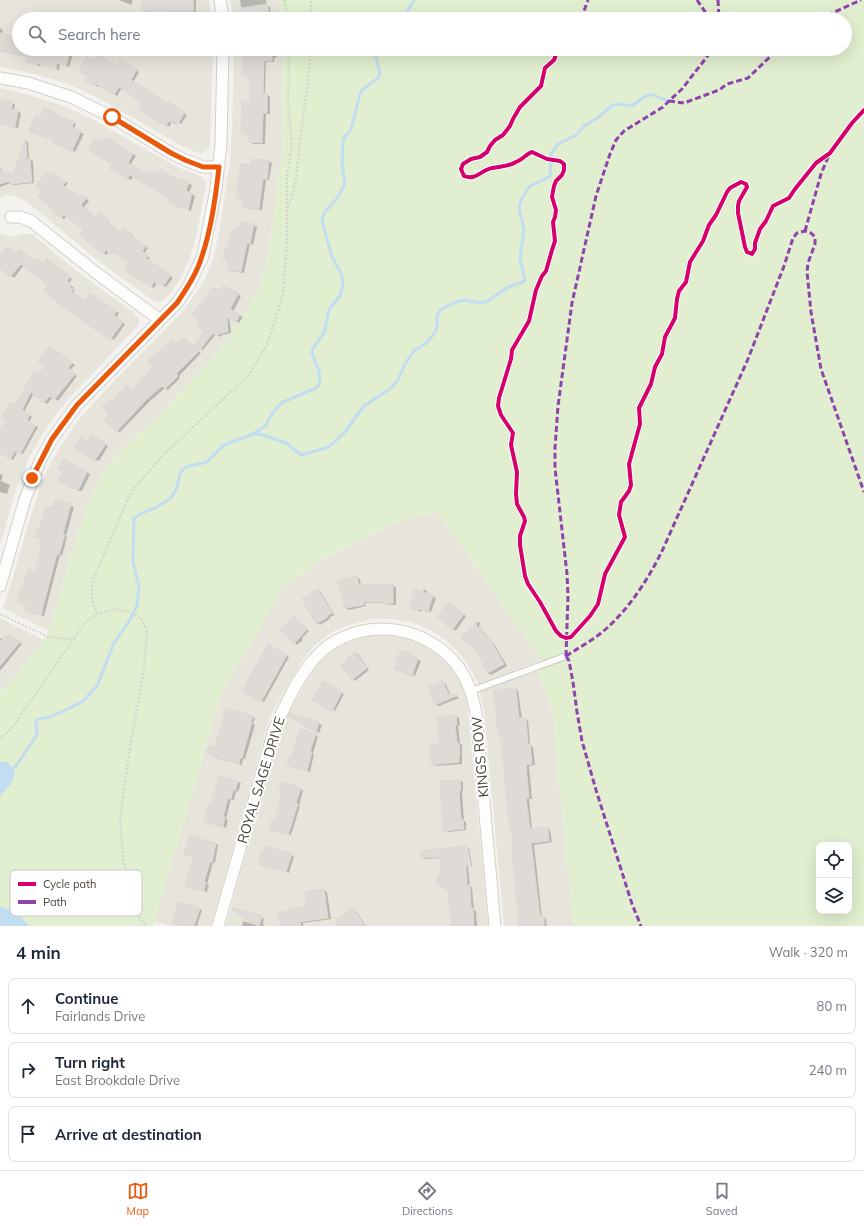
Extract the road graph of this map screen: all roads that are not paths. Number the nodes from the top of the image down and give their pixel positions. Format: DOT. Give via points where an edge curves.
graph roads {
  1 [pos="220,0"];
  2 [pos="222,12"];
  3 [pos="223,56"];
  4 [pos="0,78"];
  5 [pos="219,167"];
  6 [pos="11,217"];
  7 [pos="160,320"];
  8 [pos="0,586"];
  9 [pos="395,629"];
  10 [pos="566,656"];
  11 [pos="471,691"];
  12 [pos="218,926"];
  13 [pos="495,926"];
  1 -- 2 [label="street"];
  3 -- 5 [label="street" via="222,144"];
  4 -- 5 [label="street" via="28,83 71,97 106,114 185,160 203,167"];
  5 -- 7 [label="street" via="203,256 188,287"];
  6 -- 7 [label="street" via="31,221"];
  7 -- 8 [label="street" via="77,405 52,439 27,492"];
  9 -- 11 [label="street, KINGS ROW" via="426,639 450,656"];
  9 -- 12 [label="street, ROYAL SAGE DRIVE" via="370,629 340,639 316,656 305,670 274,730"];
  10 -- 11 [label="lane"];
  11 -- 13 [label="street, KINGS ROW" via="476,714"];
}
